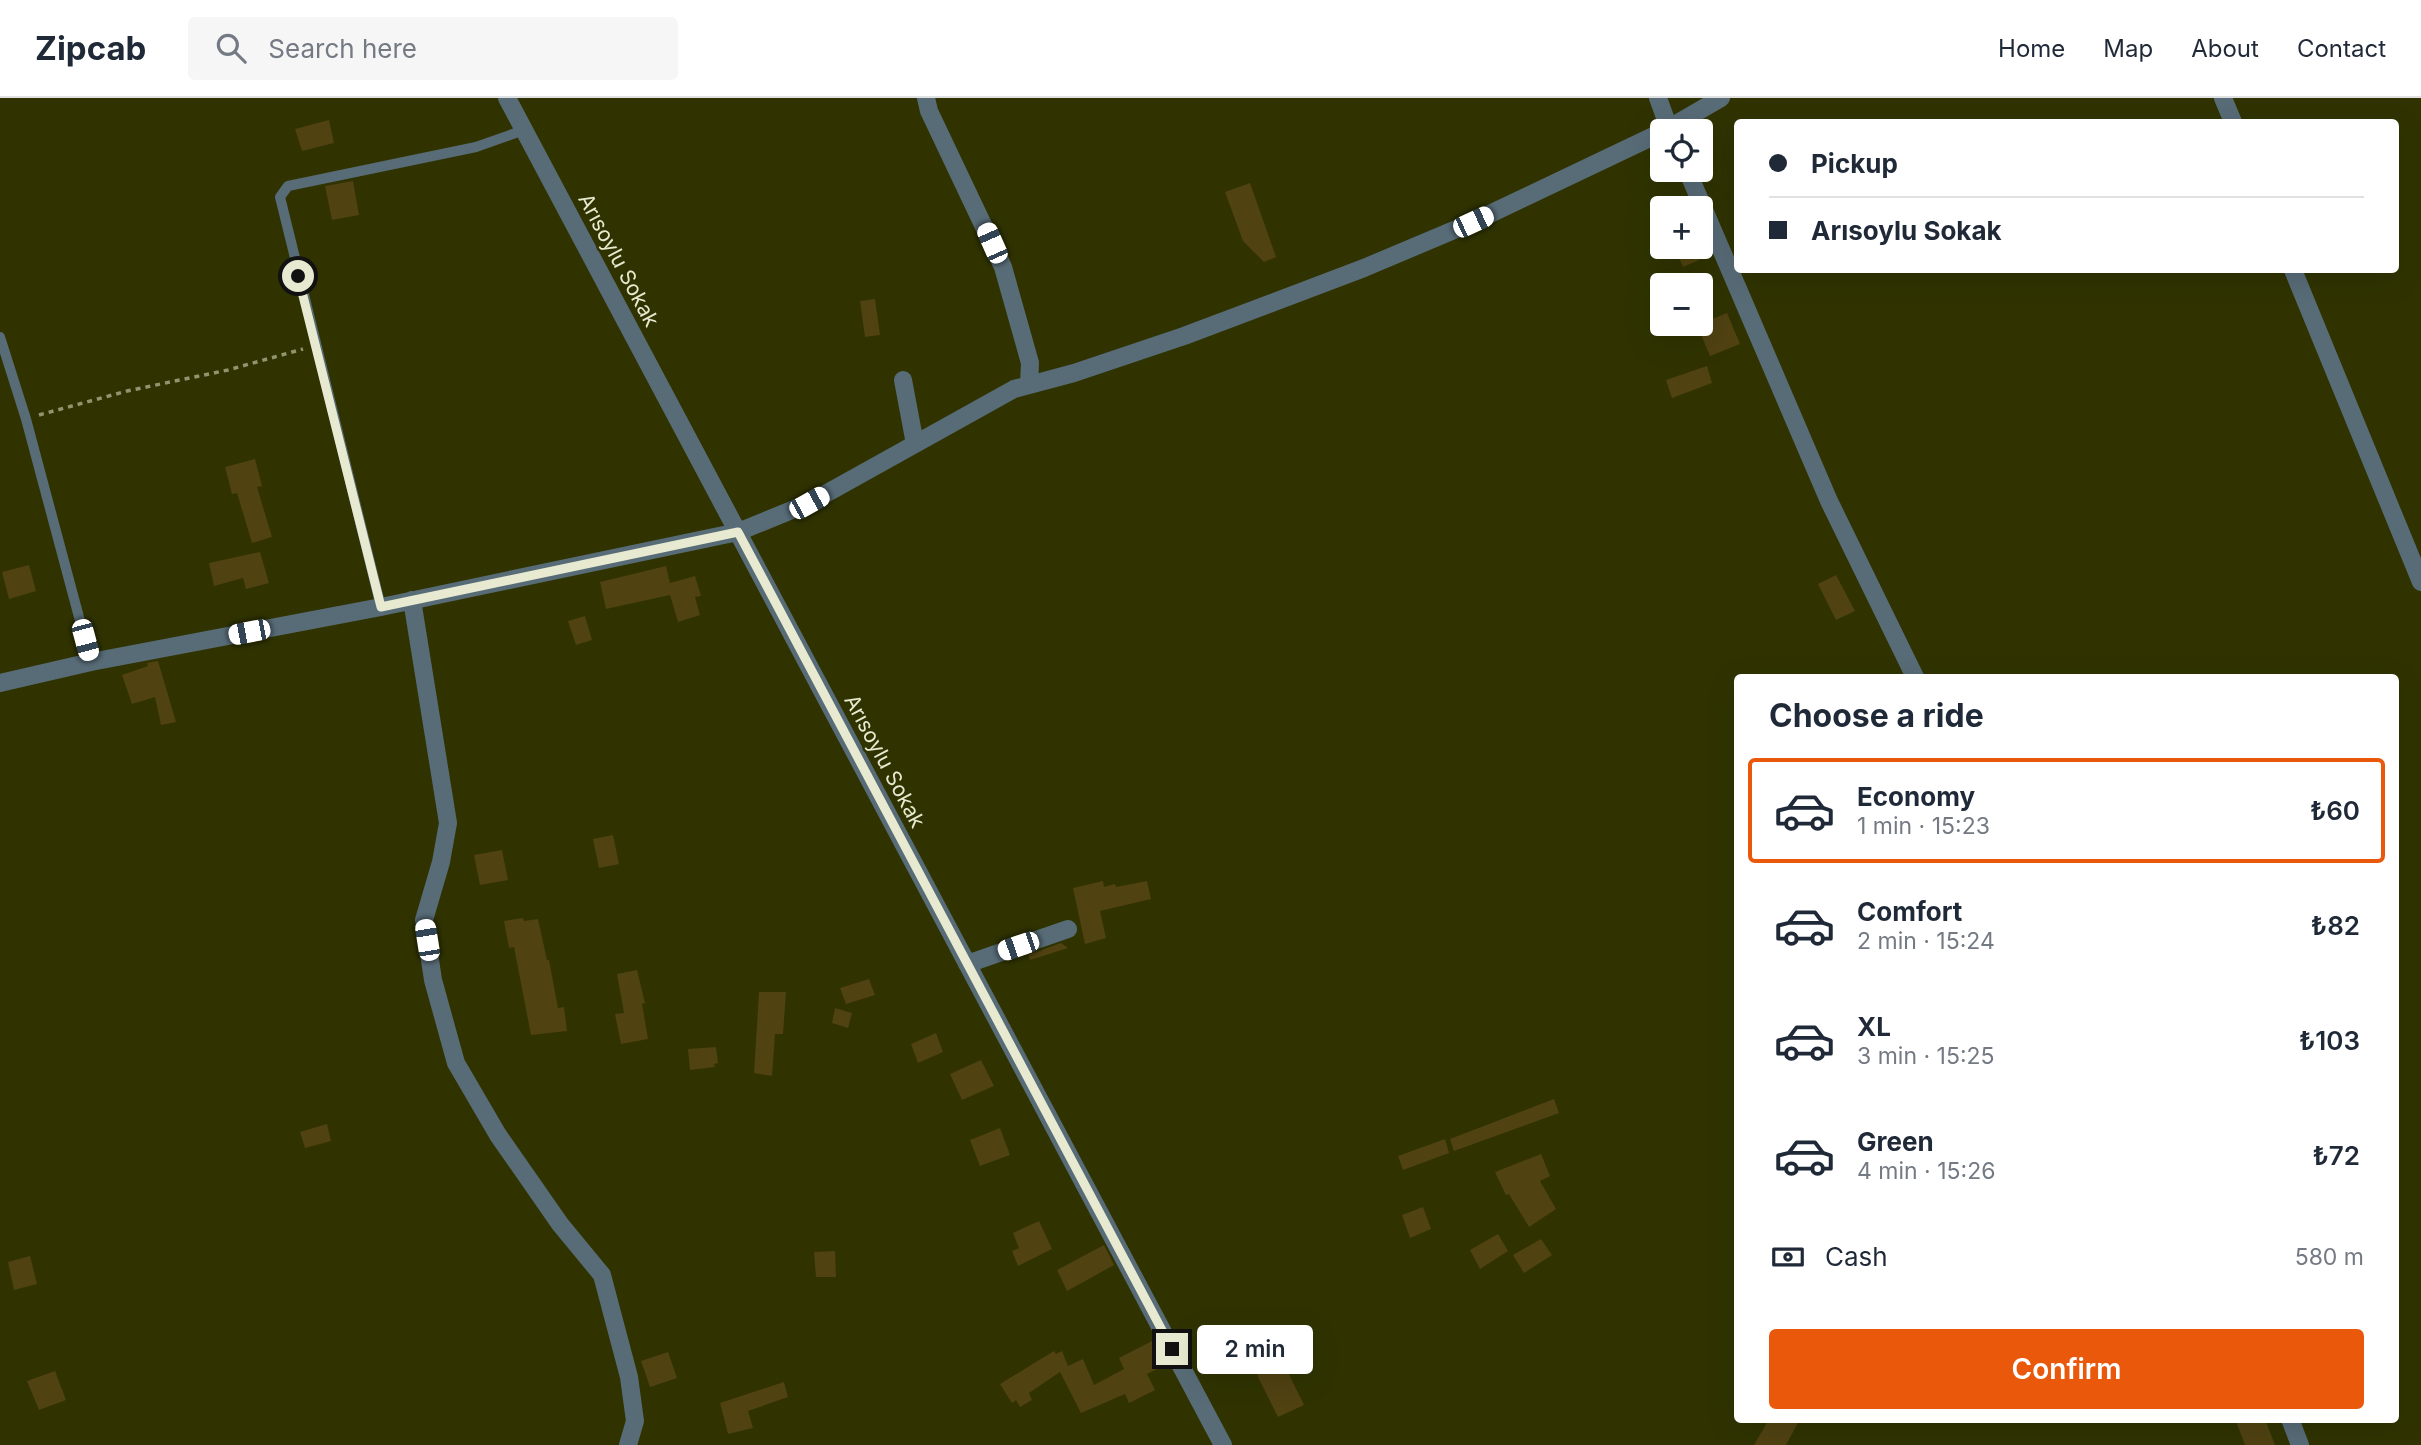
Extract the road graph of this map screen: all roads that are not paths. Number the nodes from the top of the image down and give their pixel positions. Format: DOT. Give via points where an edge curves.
graph roads {
  1 [pos="507,98"];
  2 [pos="926,98"];
  3 [pos="1658,98"];
  4 [pos="1721,98"];
  5 [pos="2223,98"];
  6 [pos="1664,119"];
  7 [pos="1687,119"];
  8 [pos="2232,119"];
  9 [pos="524,131"];
  10 [pos="1650,139"];
  11 [pos="1692,182"];
  12 [pos="2294,273"];
  13 [pos="0,337"];
  14 [pos="903,380"];
  15 [pos="1029,385"];
  16 [pos="915,444"];
  17 [pos="738,532"];
  18 [pos="2421,582"];
  19 [pos="412,600"];
  20 [pos="381,607"];
  21 [pos="91,662"];
  22 [pos="1914,674"];
  23 [pos="0,683"];
  24 [pos="1068,929"];
  25 [pos="967,964"];
  26 [pos="2292,1423"];
  27 [pos="628,1445"];
  28 [pos="1223,1445"];
  29 [pos="2300,1445"];
  1 -- 9 [label="street, Arısoylu Sokak"];
  2 -- 15 [label="street" via="1003,267 1030,363"];
  3 -- 6 [label="street"];
  4 -- 7 [label="street"];
  5 -- 8 [label="street"];
  9 -- 17 [label="street, Arısoylu Sokak"];
  9 -- 20 [label="lane" via="476,147 288,186 280,202"];
  10 -- 15 [label="street" via="1364,268 1184,336"];
  11 -- 22 [label="street" via="1829,500"];
  12 -- 18 [label="street"];
  13 -- 21 [label="lane"];
  14 -- 16 [label="street"];
  15 -- 16 [label="street"];
  16 -- 17 [label="street" via="809,503"];
  17 -- 19 [label="street"];
  17 -- 25 [label="street, Arısoylu Sokak"];
  19 -- 20 [label="street"];
  19 -- 27 [label="street" via="448,823 424,920 433,980 456,1063 559,1224 602,1275 629,1377 635,1421"];
  20 -- 21 [label="street"];
  21 -- 23 [label="street"];
  24 -- 25 [label="street"];
  25 -- 28 [label="street, Arısoylu Sokak"];
  26 -- 29 [label="street"];
}
